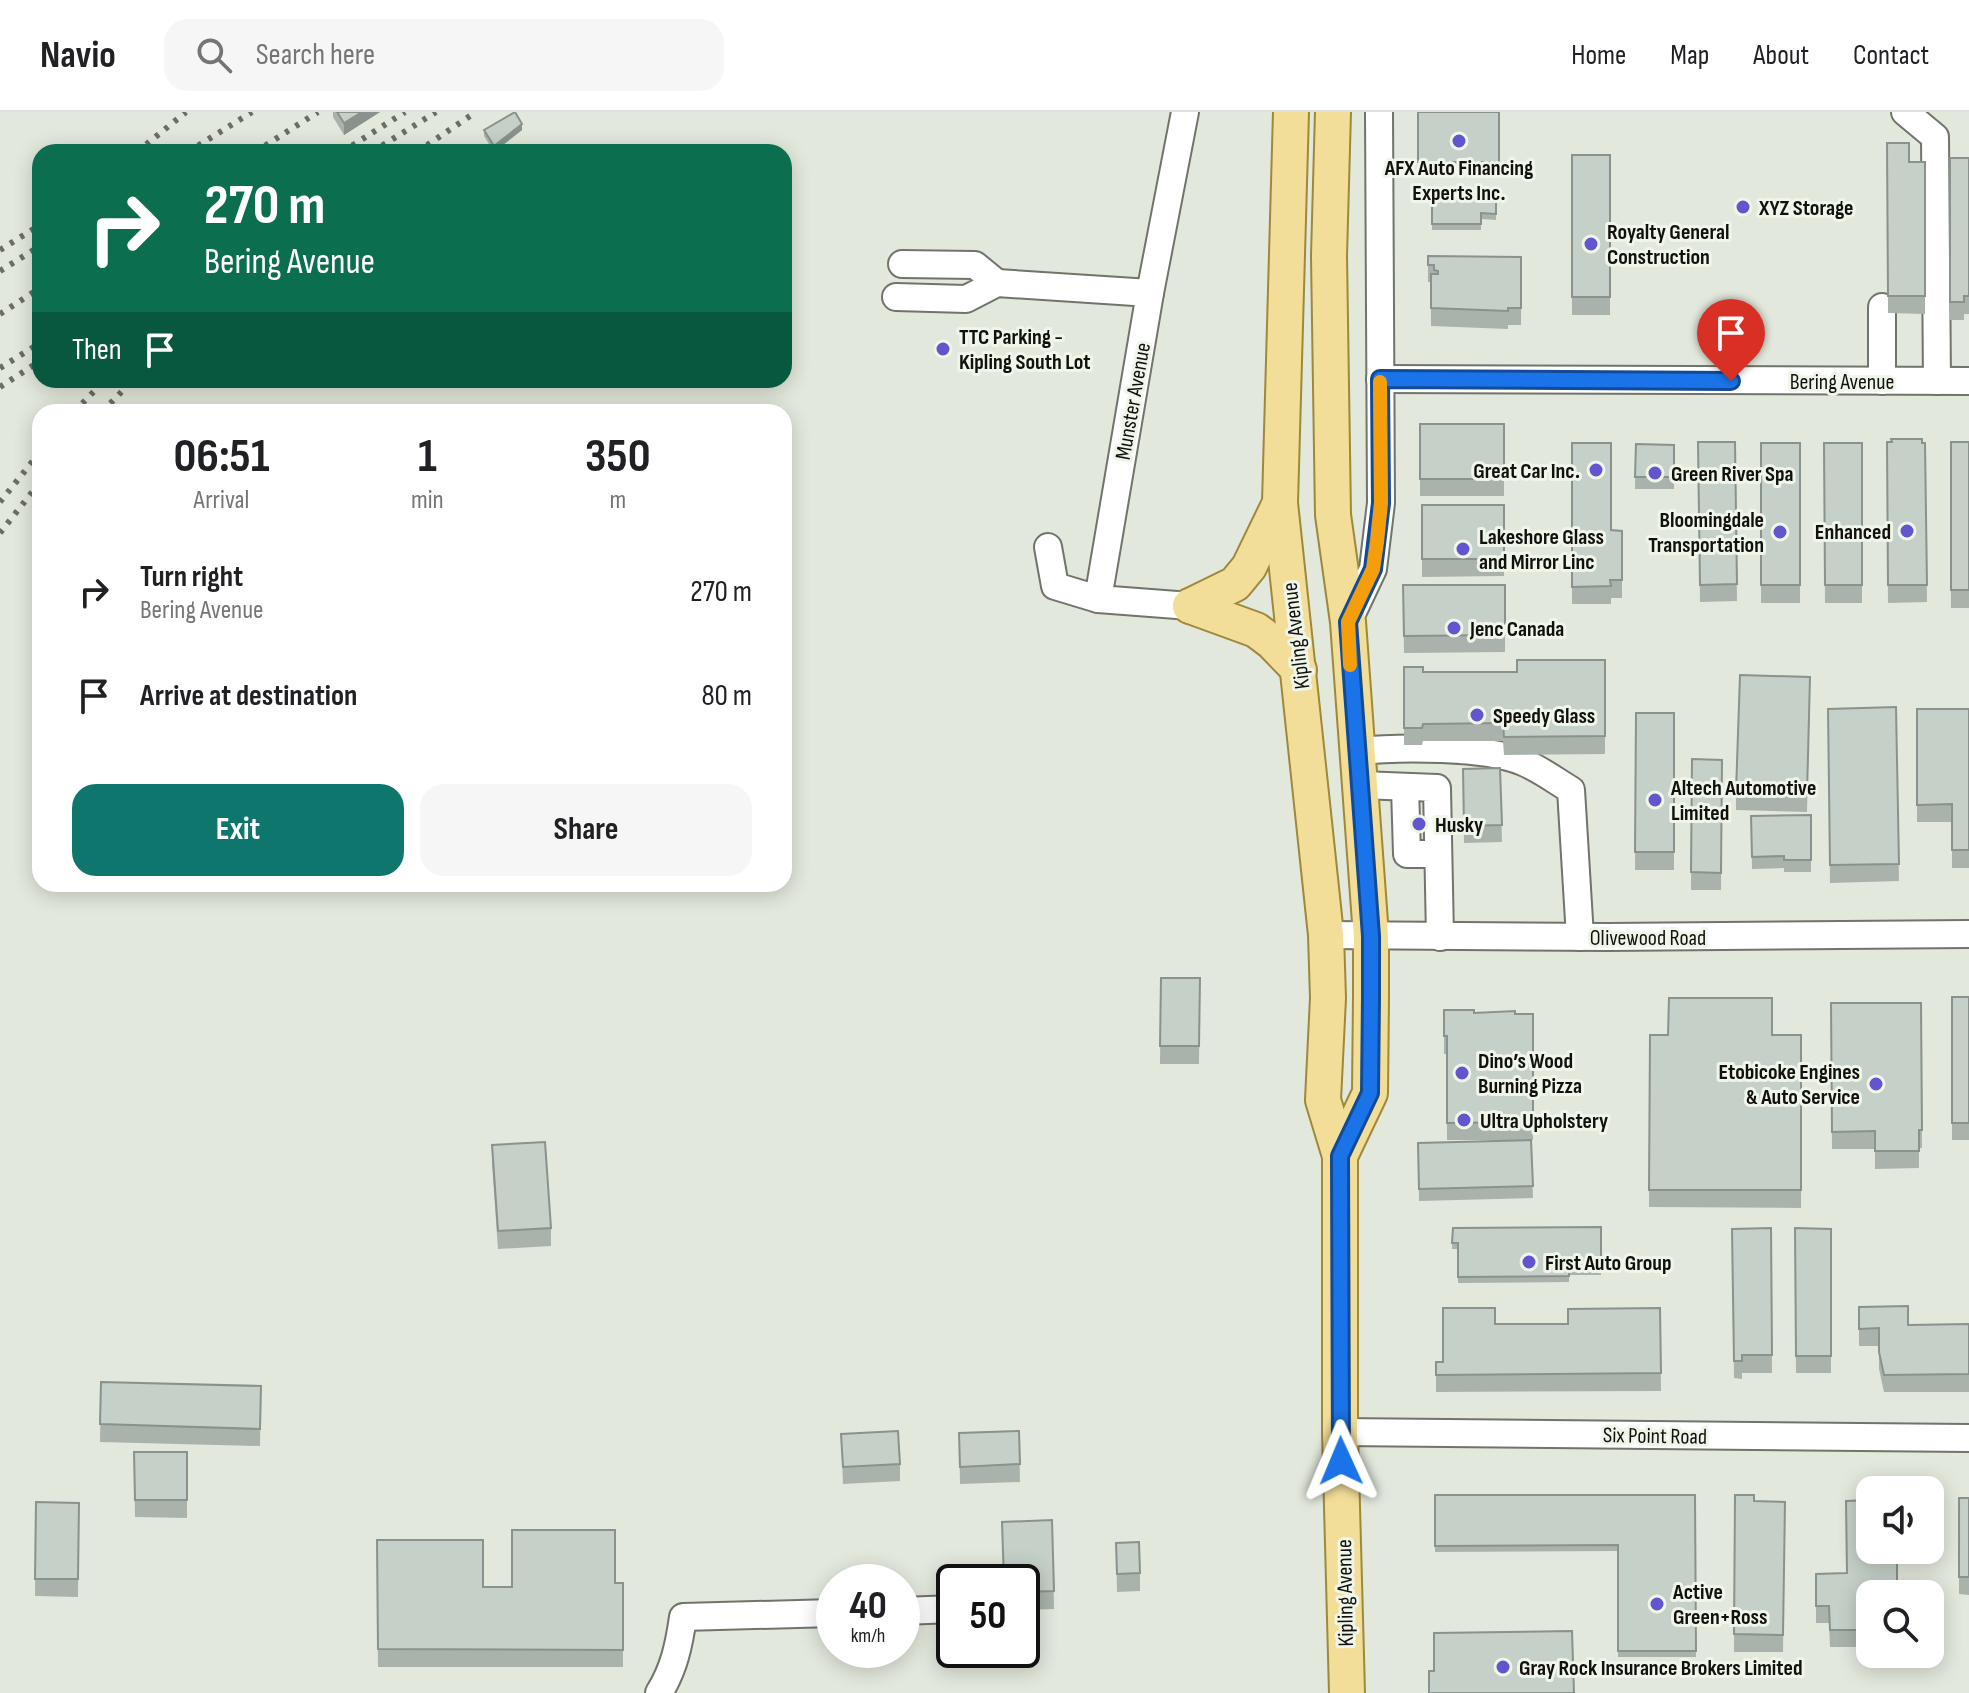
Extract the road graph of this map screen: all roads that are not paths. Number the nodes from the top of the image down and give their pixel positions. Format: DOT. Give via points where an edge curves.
graph roads {
  1 [pos="1185,112"];
  2 [pos="1291,112"];
  3 [pos="1333,112"];
  4 [pos="1379,112"];
  5 [pos="1905,112"];
  6 [pos="902,264"];
  7 [pos="997,283"];
  8 [pos="1150,293"];
  9 [pos="896,297"];
  10 [pos="1882,307"];
  11 [pos="1380,379"];
  12 [pos="1882,381"];
  13 [pos="1937,381"];
  14 [pos="1969,381"];
  15 [pos="1280,503"];
  16 [pos="1048,547"];
  17 [pos="1098,599"];
  18 [pos="1190,606"];
  19 [pos="1348,622"];
  20 [pos="1299,670"];
  21 [pos="1357,751"];
  22 [pos="1361,785"];
  23 [pos="1405,787"];
  24 [pos="1407,854"];
  25 [pos="1438,854"];
  26 [pos="1365,855"];
  27 [pos="1969,934"];
  28 [pos="1326,935"];
  29 [pos="1371,936"];
  30 [pos="1440,937"];
  31 [pos="1580,937"];
  32 [pos="1340,1156"];
  33 [pos="1340,1432"];
  34 [pos="1969,1438"];
  35 [pos="816,1613"];
  36 [pos="659,1693"];
  37 [pos="1347,1693"];
  1 -- 8 [label="street, Munster Avenue"];
  2 -- 15 [label="main road, Kipling Avenue"];
  3 -- 19 [label="main road, Kipling Avenue" via="1333,515"];
  4 -- 11 [label="street, Kipling Avenue"];
  5 -- 13 [label="street" via="1935,137"];
  6 -- 7 [label="street" via="975,265"];
  7 -- 8 [label="street"];
  7 -- 9 [label="street" via="966,299"];
  8 -- 17 [label="street, Munster Avenue"];
  10 -- 12 [label="street"];
  11 -- 12 [label="street, Bering Avenue"];
  11 -- 19 [label="street, Kipling Avenue" via="1381,503 1373,569"];
  12 -- 13 [label="street, Bering Avenue"];
  13 -- 14 [label="street, Bering Avenue"];
  15 -- 18 [label="main road" via="1235,584"];
  15 -- 20 [label="main road, Kipling Avenue"];
  16 -- 17 [label="street" via="1055,586"];
  17 -- 18 [label="street"];
  18 -- 20 [label="main road" via="1256,630"];
  19 -- 21 [label="main road, Kipling Avenue"];
  20 -- 28 [label="main road, Kipling Avenue"];
  21 -- 22 [label="main road, Kipling Avenue"];
  21 -- 31 [label="street" via="1485,752 1522,761 1571,790"];
  22 -- 23 [label="street"];
  22 -- 26 [label="main road, Kipling Avenue"];
  23 -- 24 [label="street"];
  23 -- 25 [label="street" via="1437,788"];
  24 -- 25 [label="street"];
  24 -- 26 [label="street"];
  25 -- 30 [label="street"];
  26 -- 29 [label="main road, Kipling Avenue"];
  27 -- 31 [label="street, Olivewood Road"];
  28 -- 29 [label="street, Olivewood Road"];
  28 -- 32 [label="main road, Kipling Avenue" via="1323,1100"];
  29 -- 30 [label="street, Olivewood Road"];
  29 -- 32 [label="main road, Kipling Avenue" via="1370,1093"];
  30 -- 31 [label="street, Olivewood Road"];
  32 -- 33 [label="main road, Kipling Avenue"];
  33 -- 34 [label="street, Six Point Road"];
  33 -- 37 [label="main road, Kipling Avenue"];
  35 -- 36 [label="street" via="683,1617 678,1652"];
}
